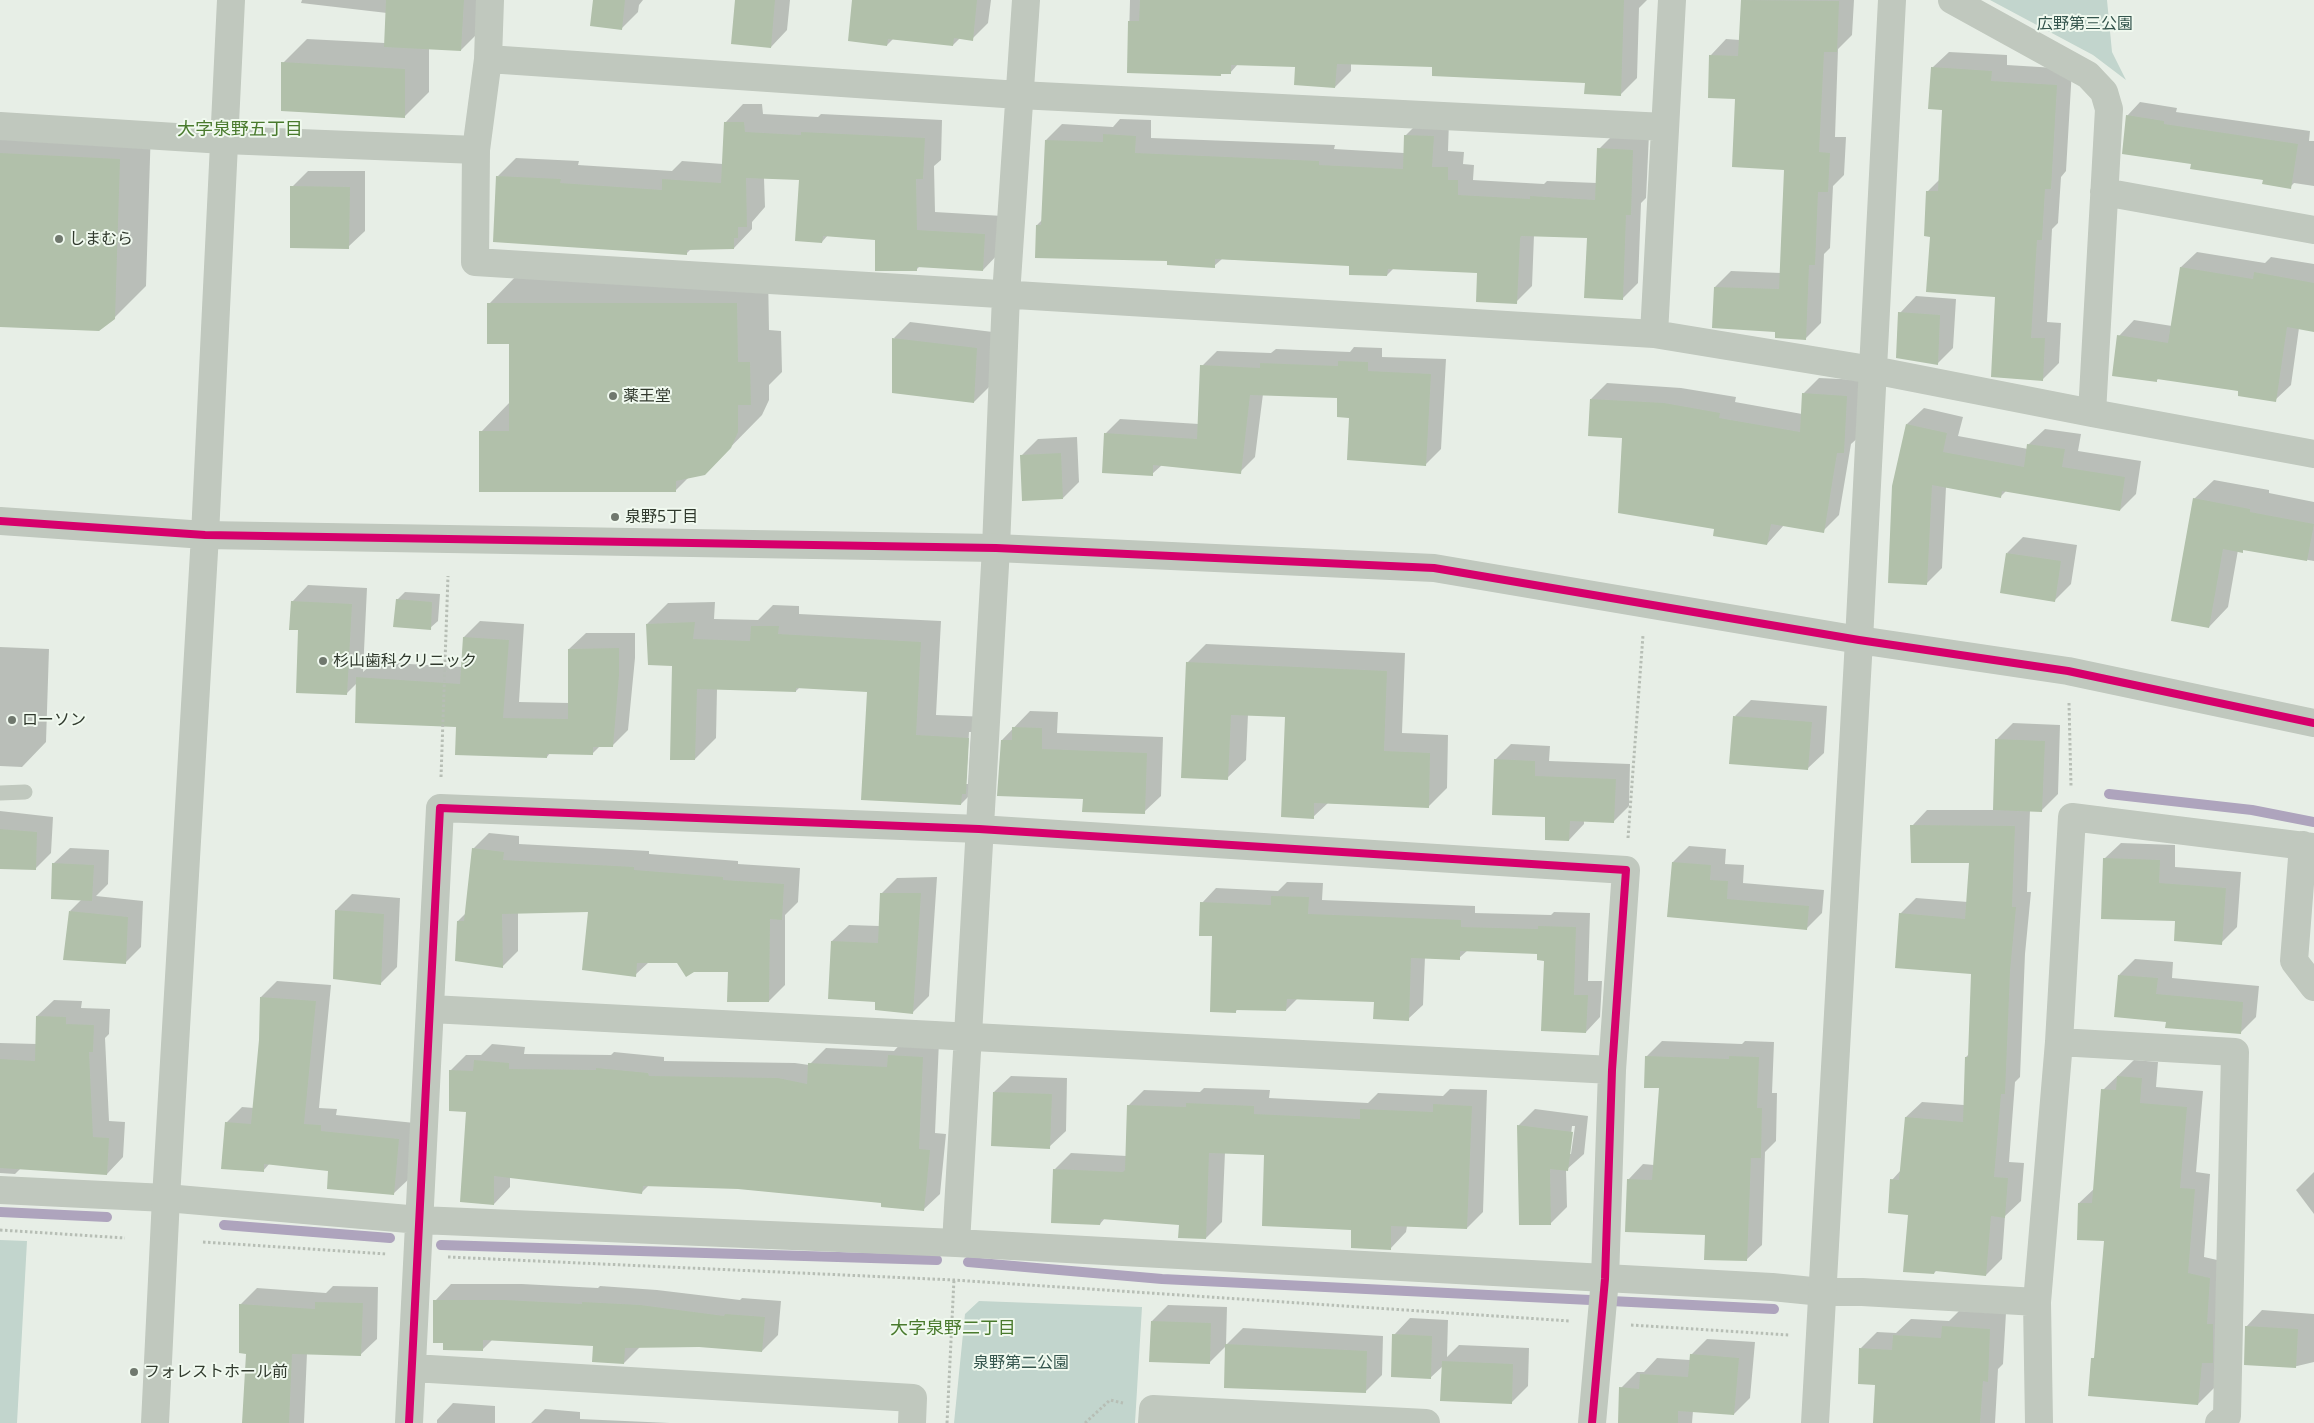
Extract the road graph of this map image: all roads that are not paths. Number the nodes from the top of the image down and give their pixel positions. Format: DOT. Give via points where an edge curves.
graph roads {
  1 [pos="231,0"];
  2 [pos="490,0"];
  3 [pos="1026,0"];
  4 [pos="1672,0"];
  5 [pos="1892,0"];
  6 [pos="1952,0"];
  7 [pos="488,59"];
  8 [pos="1019,95"];
  9 [pos="0,126"];
  10 [pos="1665,127"];
  11 [pos="224,140"];
  12 [pos="476,150"];
  13 [pos="2104,192"];
  14 [pos="2314,230"];
  15 [pos="1006,295"];
  16 [pos="1654,334"];
  17 [pos="1873,370"];
  18 [pos="2092,413"];
  19 [pos="2314,454"];
  20 [pos="0,521"];
  21 [pos="205,535"];
  22 [pos="996,548"];
  23 [pos="1859,640"];
  24 [pos="2314,723"];
  25 [pos="25,792"];
  26 [pos="0,793"];
  27 [pos="979,829"];
  28 [pos="2308,846"];
  29 [pos="2314,987"];
  30 [pos="431,1009"];
  31 [pos="968,1036"];
  32 [pos="2059,1042"];
  33 [pos="1612,1070"];
  34 [pos="0,1190"];
  35 [pos="166,1198"];
  36 [pos="420,1220"];
  37 [pos="956,1243"];
  38 [pos="1605,1278"];
  39 [pos="1822,1292"];
  40 [pos="2037,1302"];
  41 [pos="413,1368"];
  42 [pos="1153,1416"];
  43 [pos="155,1423"];
  44 [pos="409,1423"];
  45 [pos="912,1423"];
  46 [pos="1426,1423"];
  47 [pos="1592,1423"];
  48 [pos="1814,1423"];
  49 [pos="2039,1423"];
  50 [pos="2219,1423"];
  1 -- 11 [label="street"];
  2 -- 7 [label="street"];
  3 -- 8 [label="street"];
  4 -- 10 [label="street"];
  5 -- 17 [label="street"];
  6 -- 13 [label="street" via="2088,75 2104,92 2109,109"];
  7 -- 8 [label="street"];
  7 -- 12 [label="street"];
  8 -- 10 [label="street"];
  8 -- 15 [label="street"];
  9 -- 11 [label="street"];
  10 -- 16 [label="street"];
  11 -- 12 [label="street"];
  11 -- 21 [label="street"];
  12 -- 15 [label="street" via="475,262"];
  13 -- 14 [label="street"];
  13 -- 18 [label="street"];
  15 -- 16 [label="street"];
  15 -- 22 [label="street"];
  16 -- 17 [label="street"];
  17 -- 18 [label="street"];
  17 -- 23 [label="street"];
  18 -- 19 [label="street"];
  20 -- 21 [label="street"];
  21 -- 22 [label="street"];
  21 -- 35 [label="street"];
  22 -- 23 [label="street" via="1434,568"];
  22 -- 27 [label="street"];
  23 -- 24 [label="street" via="2068,671"];
  23 -- 39 [label="street"];
  25 -- 26 [label="lane"];
  27 -- 30 [label="street" via="440,808"];
  27 -- 31 [label="street"];
  27 -- 33 [label="street" via="1626,870"];
  28 -- 29 [label="street" via="2294,961"];
  28 -- 32 [label="street" via="2072,817"];
  30 -- 31 [label="street"];
  30 -- 36 [label="street"];
  31 -- 33 [label="street"];
  31 -- 37 [label="street"];
  32 -- 40 [label="street"];
  32 -- 50 [label="street" via="2235,1052 2227,1416"];
  33 -- 38 [label="street"];
  34 -- 35 [label="street"];
  35 -- 36 [label="street"];
  35 -- 43 [label="street"];
  36 -- 37 [label="street"];
  36 -- 41 [label="street"];
  37 -- 38 [label="street"];
  38 -- 39 [label="street"];
  38 -- 47 [label="street"];
  39 -- 40 [label="street"];
  39 -- 48 [label="street"];
  40 -- 49 [label="street"];
  41 -- 44 [label="street"];
  41 -- 45 [label="street" via="913,1398"];
  42 -- 46 [label="street"];
}
